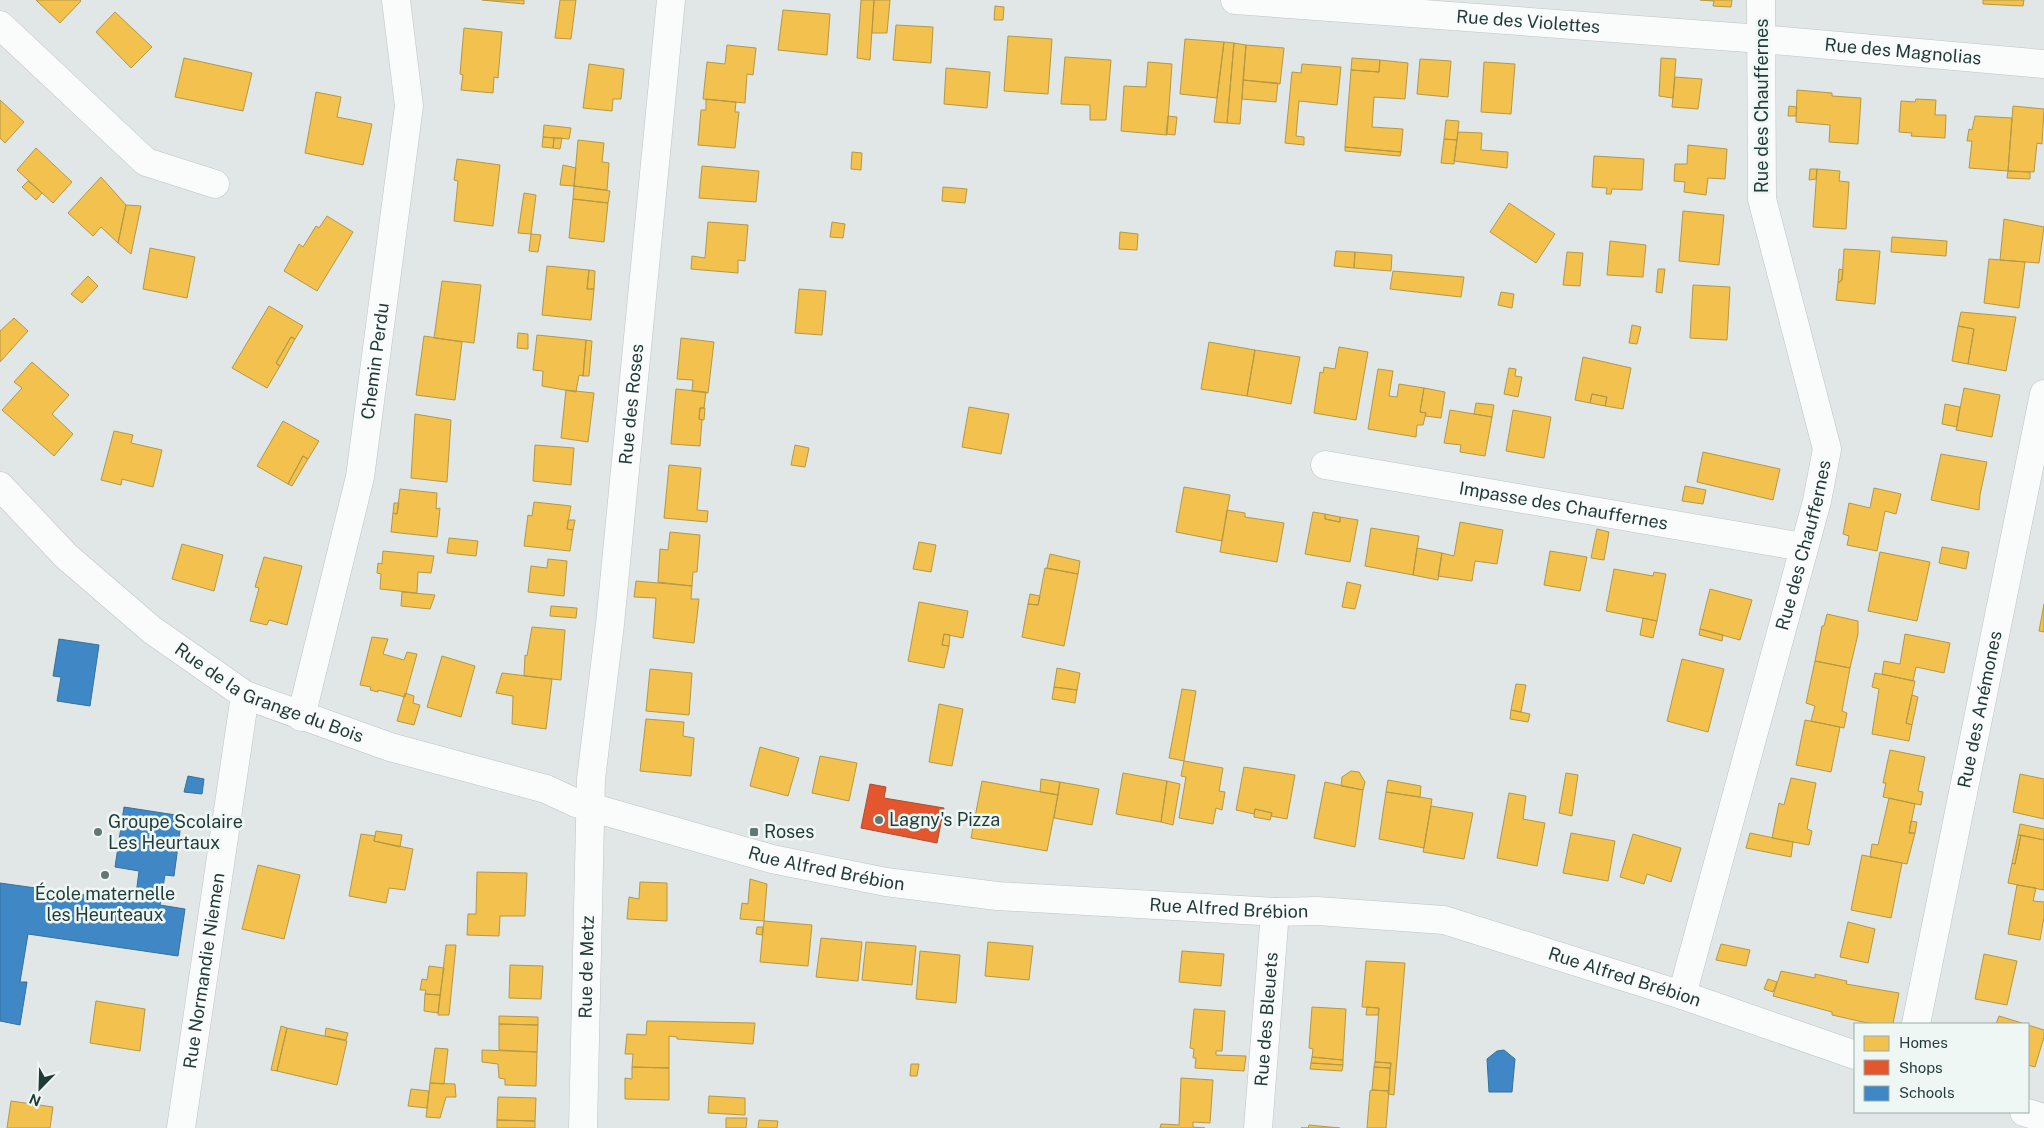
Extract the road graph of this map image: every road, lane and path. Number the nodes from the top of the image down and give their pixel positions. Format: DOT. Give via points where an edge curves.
graph roads {
  1 [pos="396,0"];
  2 [pos="671,0"];
  3 [pos="1236,0"];
  4 [pos="1761,0"];
  5 [pos="0,25"];
  6 [pos="1761,39"];
  7 [pos="2044,64"];
  8 [pos="215,184"];
  9 [pos="2044,394"];
  10 [pos="1325,465"];
  11 [pos="0,486"];
  12 [pos="1804,547"];
  13 [pos="245,695"];
  14 [pos="301,717"];
  15 [pos="590,807"];
  16 [pos="1275,912"];
  17 [pos="1682,994"];
  18 [pos="1916,1023"];
  19 [pos="1854,1055"];
  20 [pos="2027,1113"];
  21 [pos="2044,1118"];
  22 [pos="181,1128"];
  23 [pos="583,1128"];
  24 [pos="1258,1128"];
  1 -- 14 [label="street, Chemin Perdu" via="410,106 360,477"];
  2 -- 15 [label="street, Rue des Roses"];
  3 -- 6 [label="street, Rue des Violettes"];
  4 -- 6 [label="street, Rue des Chauffernes"];
  5 -- 8 [label="street" via="146,162"];
  6 -- 7 [label="street, Rue des Magnolias"];
  6 -- 12 [label="street, Rue des Chauffernes" via="1762,199 1827,449"];
  9 -- 18 [label="street, Rue des Anémones"];
  10 -- 12 [label="street, Impasse des Chauffernes"];
  11 -- 13 [label="street, Rue de la Grange du Bois" via="66,556 152,630"];
  12 -- 17 [label="street, Rue des Chauffernes"];
  13 -- 14 [label="street, Rue de la Grange du Bois"];
  13 -- 22 [label="street, Rue Normandie Niemen"];
  14 -- 15 [label="street, Rue de la Grange du Bois" via="390,747 546,789"];
  15 -- 16 [label="street, Rue Alfred Brébion" via="772,859 886,882 997,896"];
  15 -- 23 [label="street, Rue de Metz"];
  16 -- 17 [label="street, Rue Alfred Brébion" via="1444,920"];
  16 -- 24 [label="street, Rue des Bleuets"];
  17 -- 19 [label="street, Rue Alfred Brébion"];
  20 -- 21 [label="street"];
}
